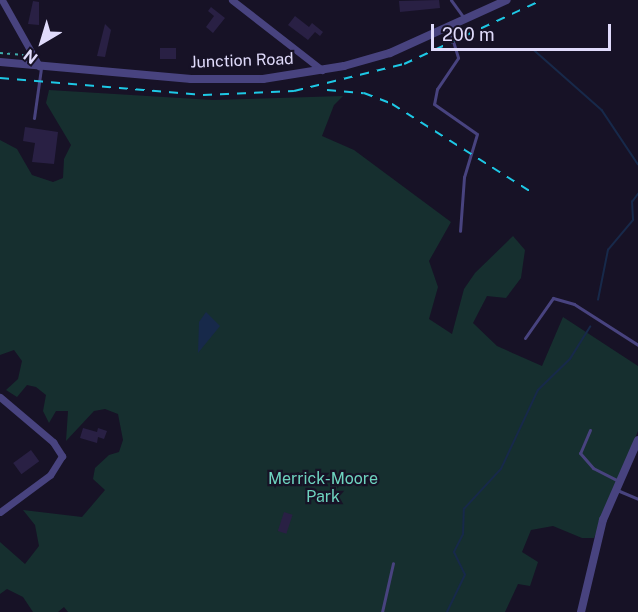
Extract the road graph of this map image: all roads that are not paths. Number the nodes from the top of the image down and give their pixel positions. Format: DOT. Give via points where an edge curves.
graph roads {
  1 [pos="2,0"];
  2 [pos="232,0"];
  3 [pos="451,0"];
  4 [pos="507,0"];
  5 [pos="465,20"];
  6 [pos="448,28"];
  7 [pos="0,62"];
  8 [pos="40,66"];
  9 [pos="322,70"];
  10 [pos="34,117"];
  11 [pos="460,231"];
  12 [pos="525,338"];
  13 [pos="638,345"];
  14 [pos="0,397"];
  15 [pos="590,430"];
  16 [pos="638,440"];
  17 [pos="617,485"];
  18 [pos="638,499"];
  19 [pos="0,512"];
  20 [pos="393,563"];
  21 [pos="382,612"];
  22 [pos="581,612"];
  1 -- 8 [label="street"];
  2 -- 9 [label="street"];
  3 -- 5 [label="lane"];
  4 -- 5 [label="street, Junction Road"];
  5 -- 6 [label="street, Junction Road"];
  6 -- 9 [label="street, Junction Road" via="390,53"];
  6 -- 11 [label="lane" via="458,58 437,89 434,104 477,134 464,177"];
  7 -- 8 [label="street, Junction Road"];
  8 -- 9 [label="street, Junction Road" via="214,80 263,79"];
  8 -- 10 [label="lane"];
  12 -- 13 [label="lane" via="553,298 574,304"];
  14 -- 19 [label="street" via="61,451 59,466"];
  15 -- 17 [label="lane" via="580,453 586,463"];
  16 -- 17 [label="street"];
  17 -- 18 [label="lane"];
  17 -- 22 [label="street" via="597,539"];
  20 -- 21 [label="lane"];
}
